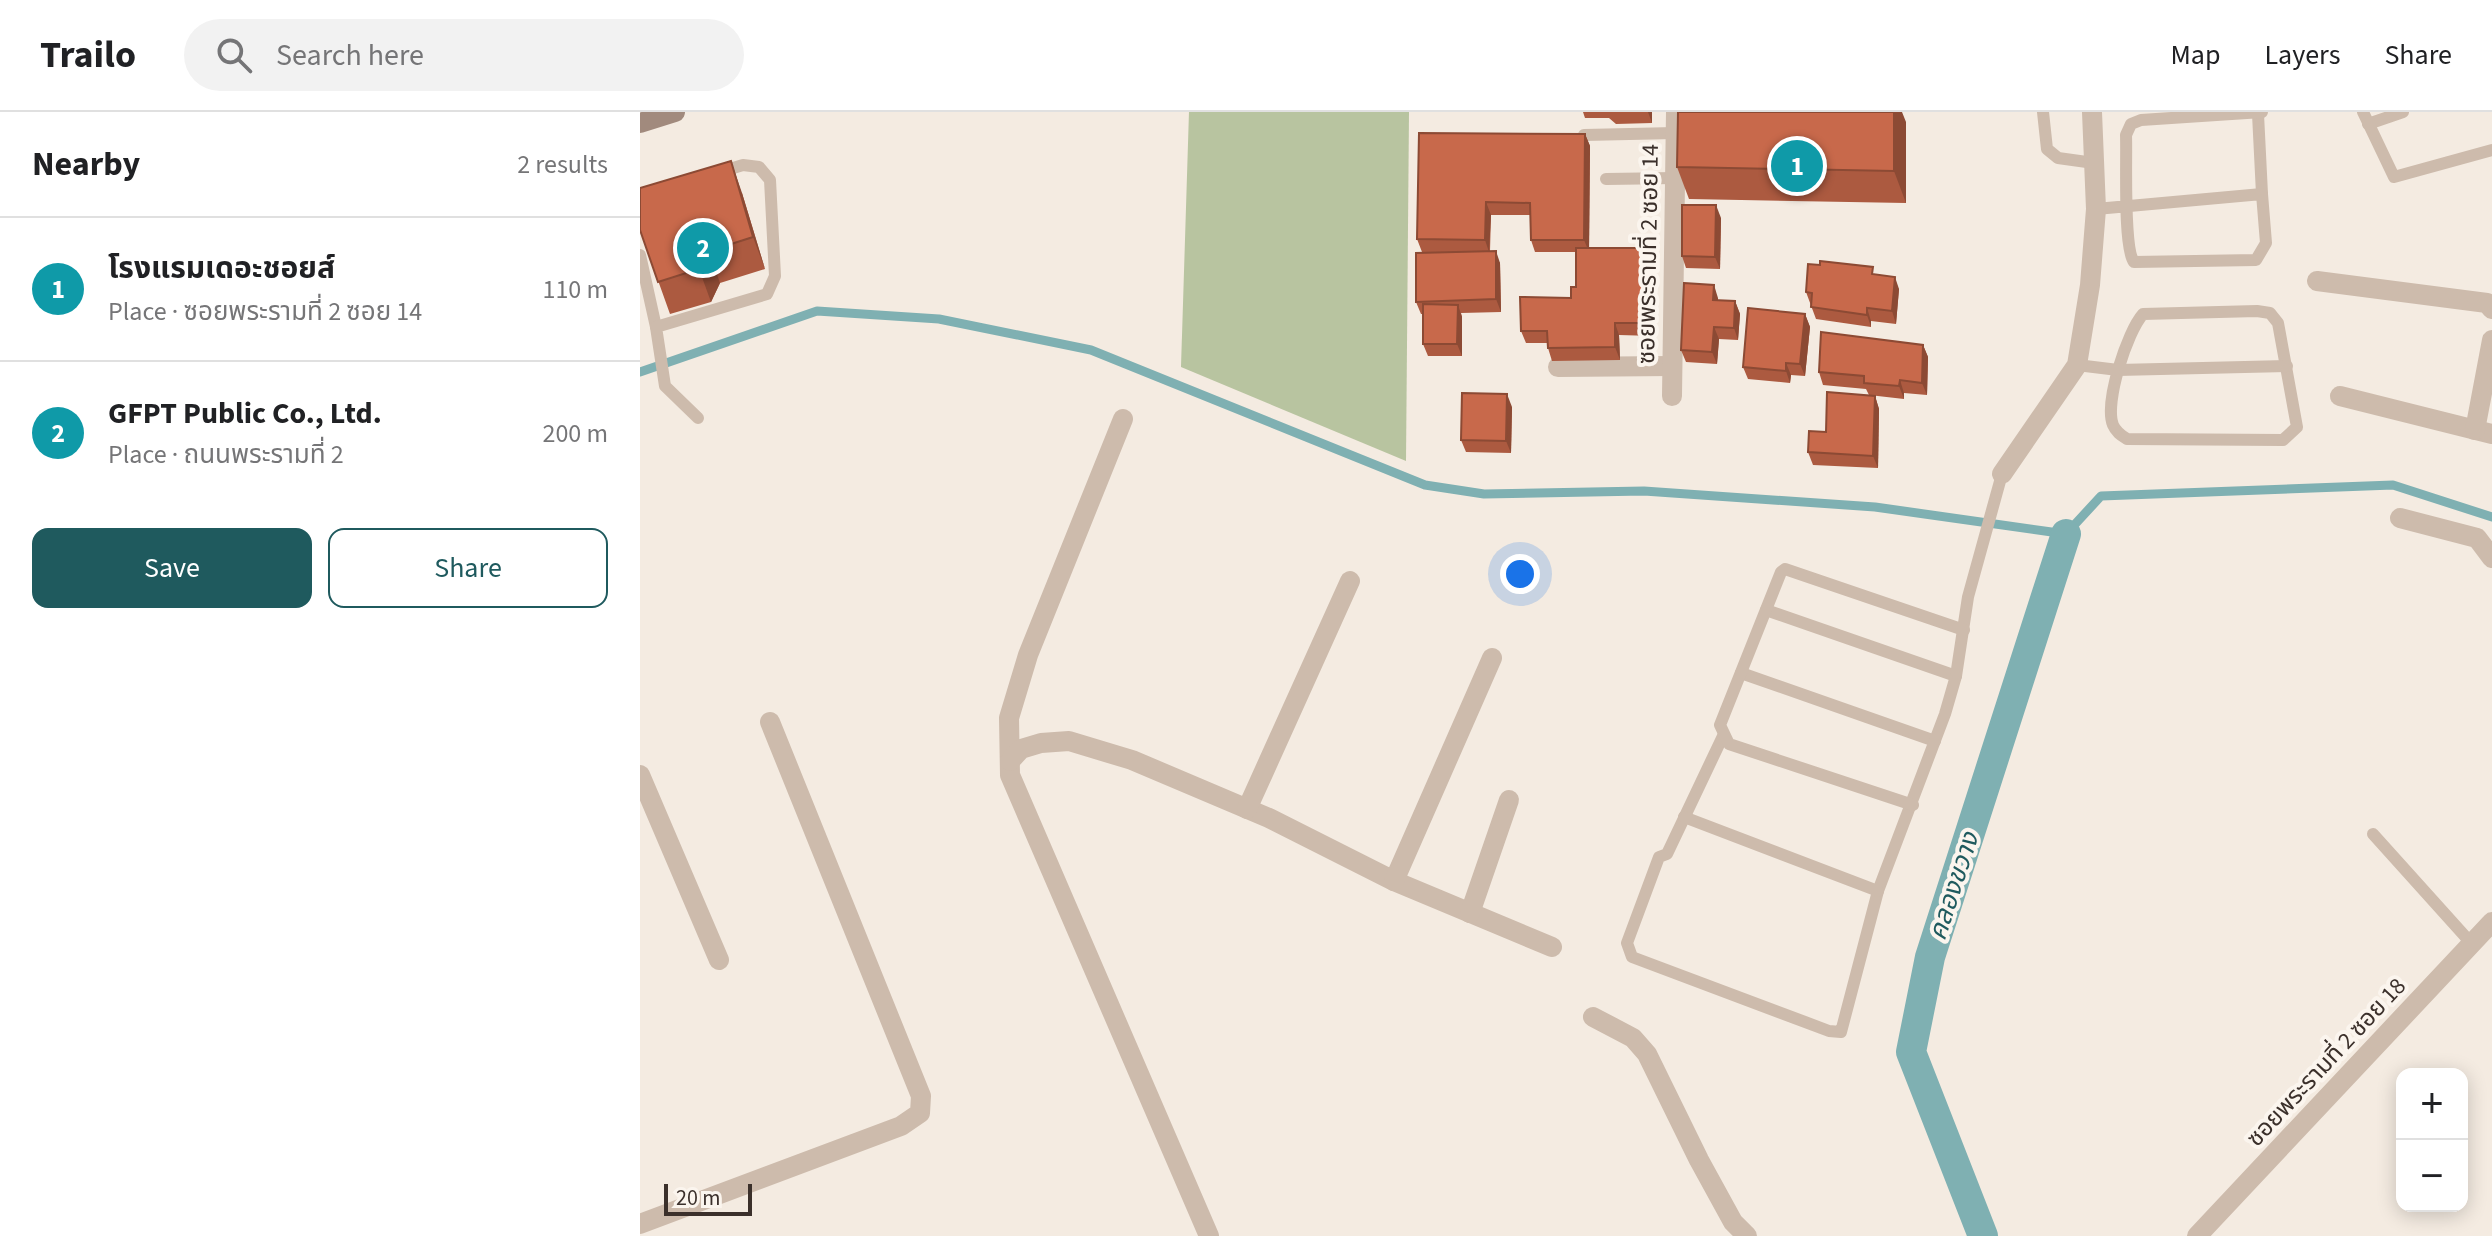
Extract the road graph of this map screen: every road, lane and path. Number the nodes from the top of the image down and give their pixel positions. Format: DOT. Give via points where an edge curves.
graph roads {
  1 [pos="675,112"];
  2 [pos="2043,112"];
  3 [pos="2092,112"];
  4 [pos="2403,112"];
  5 [pos="2260,113"];
  6 [pos="2366,118"];
  7 [pos="1676,122"];
  8 [pos="640,123"];
  9 [pos="1584,135"];
  10 [pos="2492,150"];
  11 [pos="2094,163"];
  12 [pos="699,178"];
  13 [pos="1675,178"];
  14 [pos="1606,179"];
  15 [pos="2262,194"];
  16 [pos="2128,207"];
  17 [pos="2096,209"];
  18 [pos="640,255"];
  19 [pos="2317,281"];
  20 [pos="2492,309"];
  21 [pos="656,327"];
  22 [pos="2492,340"];
  23 [pos="2077,365"];
  24 [pos="1672,366"];
  25 [pos="2287,366"];
  26 [pos="1558,367"];
  27 [pos="2118,370"];
  28 [pos="1672,396"];
  29 [pos="2340,396"];
  30 [pos="698,418"];
  31 [pos="1123,419"];
  32 [pos="2484,432"];
  33 [pos="2002,474"];
  34 [pos="2400,518"];
  35 [pos="2492,558"];
  36 [pos="1350,581"];
  37 [pos="1766,610"];
  38 [pos="1964,630"];
  39 [pos="1492,658"];
  40 [pos="1741,673"];
  41 [pos="1956,676"];
  42 [pos="770,722"];
  43 [pos="1723,736"];
  44 [pos="1935,741"];
  45 [pos="1010,761"];
  46 [pos="640,775"];
  47 [pos="1509,800"];
  48 [pos="1913,805"];
  49 [pos="1247,809"];
  50 [pos="1684,817"];
  51 [pos="2373,834"];
  52 [pos="1394,881"];
  53 [pos="1878,891"];
  54 [pos="1470,913"];
  55 [pos="2492,922"];
  56 [pos="2472,944"];
  57 [pos="1552,947"];
  58 [pos="719,960"];
  59 [pos="1593,1017"];
  60 [pos="640,1224"];
  61 [pos="1209,1236"];
  62 [pos="1747,1236"];
  63 [pos="2197,1236"];
  1 -- 8 [label="main road"];
  2 -- 11 [label="lane" via="2047,149 2058,158"];
  3 -- 11 [label="street"];
  4 -- 6 [label="lane"];
  5 -- 15 [label="lane"];
  5 -- 16 [label="lane" via="2131,124 2126,135"];
  6 -- 10 [label="lane" via="2394,177"];
  7 -- 9 [label="lane"];
  7 -- 13 [label="street, ซอยพระรามที่ 2 ซอย 14"];
  11 -- 17 [label="street"];
  12 -- 21 [label="lane" via="743,165 759,167 770,180 773,287 767,294"];
  13 -- 14 [label="lane"];
  13 -- 24 [label="street, ซอยพระรามที่ 2 ซอย 14"];
  15 -- 16 [label="lane"];
  15 -- 16 [label="lane" via="2266,243 2256,260 2134,262 2128,255"];
  16 -- 17 [label="lane"];
  17 -- 23 [label="street"];
  18 -- 21 [label="lane"];
  19 -- 20 [label="street" via="2487,303"];
  21 -- 30 [label="lane" via="665,386"];
  22 -- 32 [label="street"];
  23 -- 27 [label="lane"];
  23 -- 33 [label="street"];
  24 -- 26 [label="street"];
  24 -- 28 [label="street, ซอยพระรามที่ 2 ซอย 14"];
  25 -- 27 [label="lane"];
  25 -- 27 [label="lane" via="2278,323 2270,313 2257,311 2143,314"];
  25 -- 27 [label="lane" via="2297,427 2283,440 2267,442 2127,439 2114,429 2111,415"];
  29 -- 32 [label="street"];
  31 -- 45 [label="street" via="1028,655 1009,718"];
  33 -- 38 [label="lane"];
  34 -- 35 [label="street" via="2477,538"];
  36 -- 49 [label="street"];
  37 -- 38 [label="lane" via="1781,572 1792,569"];
  37 -- 40 [label="lane"];
  37 -- 41 [label="lane"];
  38 -- 41 [label="lane"];
  39 -- 52 [label="street"];
  40 -- 43 [label="lane" via="1720,725"];
  40 -- 44 [label="lane"];
  41 -- 44 [label="lane"];
  42 -- 60 [label="street" via="921,1096 920,1113 901,1126"];
  43 -- 48 [label="lane" via="1729,744"];
  43 -- 50 [label="lane"];
  44 -- 48 [label="lane"];
  45 -- 49 [label="street" via="1021,749 1069,741 1132,760"];
  45 -- 61 [label="street" via="1010,775"];
  46 -- 58 [label="street"];
  47 -- 54 [label="street"];
  48 -- 53 [label="lane"];
  49 -- 52 [label="street"];
  50 -- 53 [label="lane"];
  50 -- 53 [label="lane" via="1667,854 1659,857 1627,943 1632,957 1841,1032"];
  51 -- 56 [label="lane"];
  52 -- 54 [label="street"];
  54 -- 57 [label="street"];
  55 -- 56 [label="street, ซอยพระรามที่ 2 ซอย 18"];
  56 -- 63 [label="street, ซอยพระรามที่ 2 ซอย 18"];
  59 -- 62 [label="street" via="1633,1038 1647,1054 1733,1222"];
}
